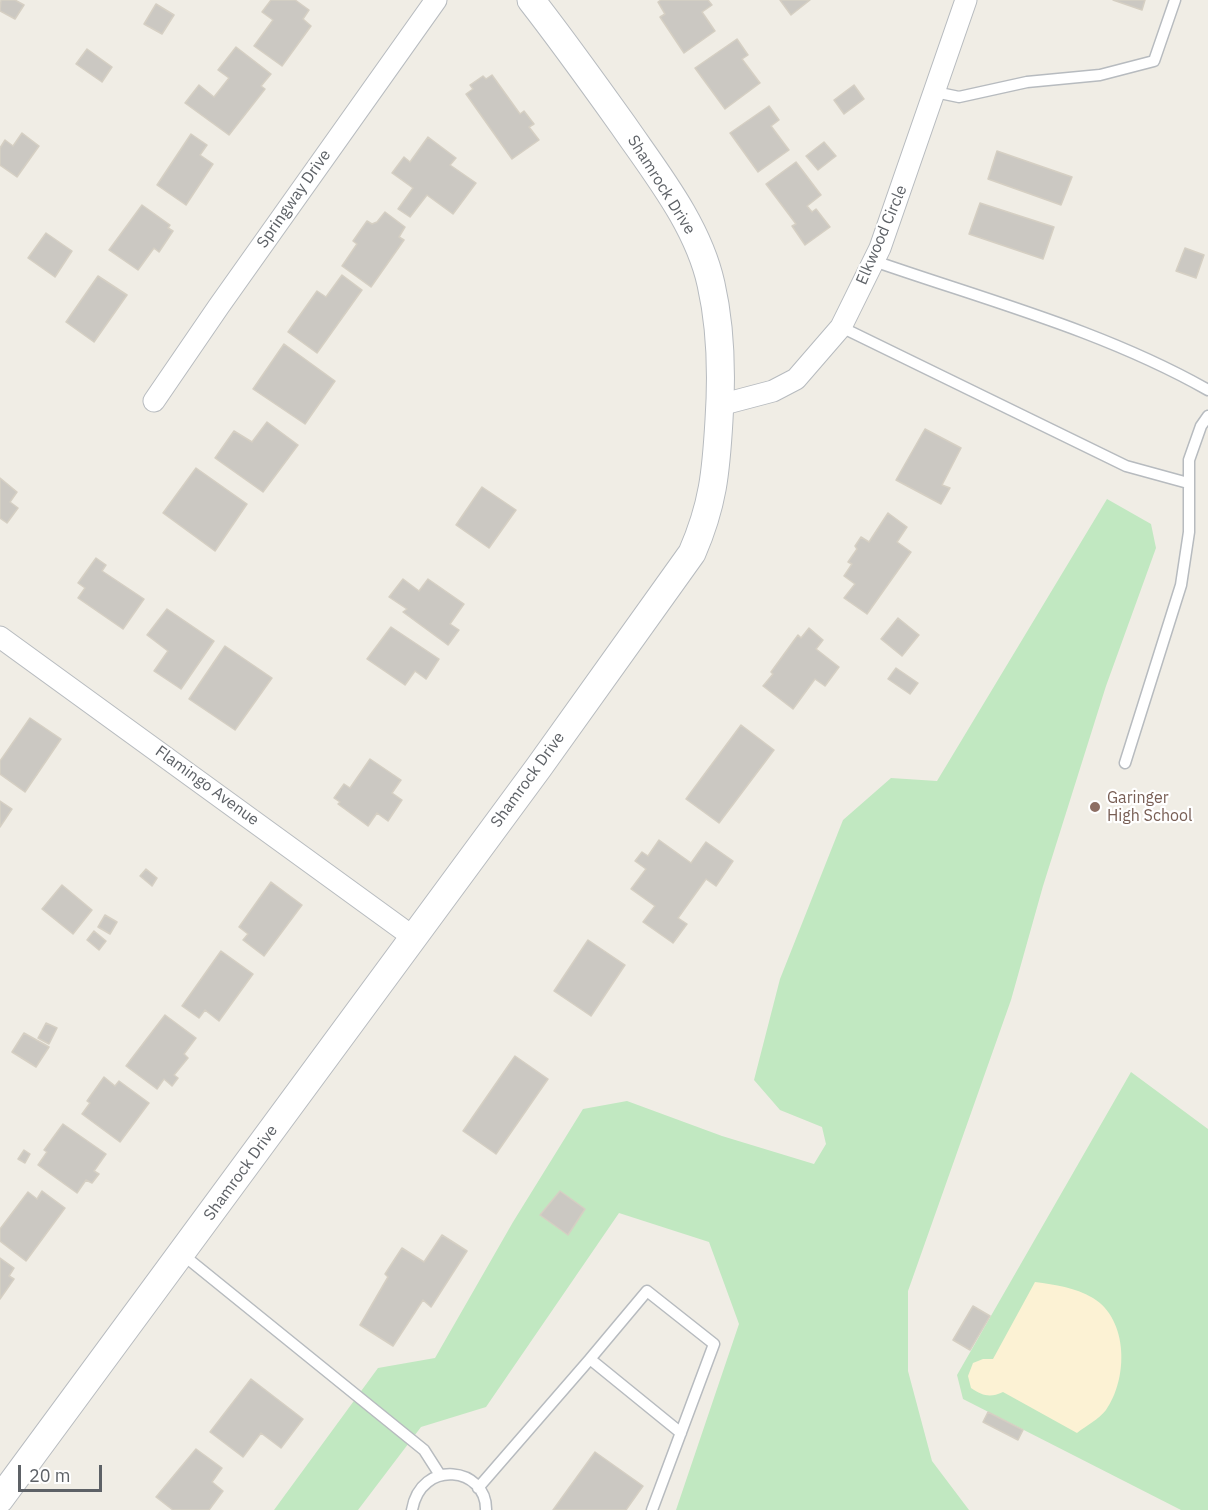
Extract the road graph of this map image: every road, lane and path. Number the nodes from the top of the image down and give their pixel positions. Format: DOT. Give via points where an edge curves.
graph roads {
  1 [pos="436,0"];
  2 [pos="531,0"];
  3 [pos="966,0"];
  4 [pos="1175,0"];
  5 [pos="935,92"];
  6 [pos="874,261"];
  7 [pos="842,327"];
  8 [pos="1208,390"];
  9 [pos="154,400"];
  10 [pos="720,405"];
  11 [pos="1208,416"];
  12 [pos="1188,483"];
  13 [pos="0,638"];
  14 [pos="1125,763"];
  15 [pos="413,937"];
  16 [pos="182,1254"];
  17 [pos="590,1359"];
  18 [pos="681,1433"];
  19 [pos="440,1475"];
  20 [pos="478,1488"];
  21 [pos="2,1492"];
  22 [pos="412,1510"];
  23 [pos="486,1510"];
  24 [pos="652,1510"];
  1 -- 9 [label="street, Springway Drive"];
  2 -- 10 [label="street, Shamrock Drive" via="666,187 696,241 711,282 718,330"];
  3 -- 5 [label="street, Elkwood Circle"];
  4 -- 5 [label="lane" via="1154,61 1100,75 1027,81 959,97"];
  5 -- 6 [label="street, Elkwood Circle"];
  6 -- 7 [label="street, Elkwood Circle"];
  6 -- 8 [label="lane" via="1115,344"];
  7 -- 10 [label="street, Elkwood Circle" via="796,379 773,391"];
  7 -- 12 [label="lane" via="1126,466"];
  10 -- 15 [label="street, Shamrock Drive" via="716,481 706,521 692,553"];
  11 -- 12 [label="lane" via="1189,460"];
  12 -- 14 [label="lane" via="1189,532 1181,585"];
  13 -- 15 [label="street, Flamingo Avenue"];
  15 -- 16 [label="street, Shamrock Drive"];
  16 -- 19 [label="lane" via="423,1450"];
  16 -- 21 [label="street, Shamrock Drive"];
  17 -- 18 [label="lane"];
  17 -- 18 [label="lane" via="647,1291 714,1344"];
  17 -- 20 [label="lane"];
  18 -- 24 [label="lane"];
  19 -- 20 [label="lane" via="453,1473 465,1477"];
  19 -- 22 [label="lane" via="420,1488"];
  20 -- 23 [label="lane"];
}
